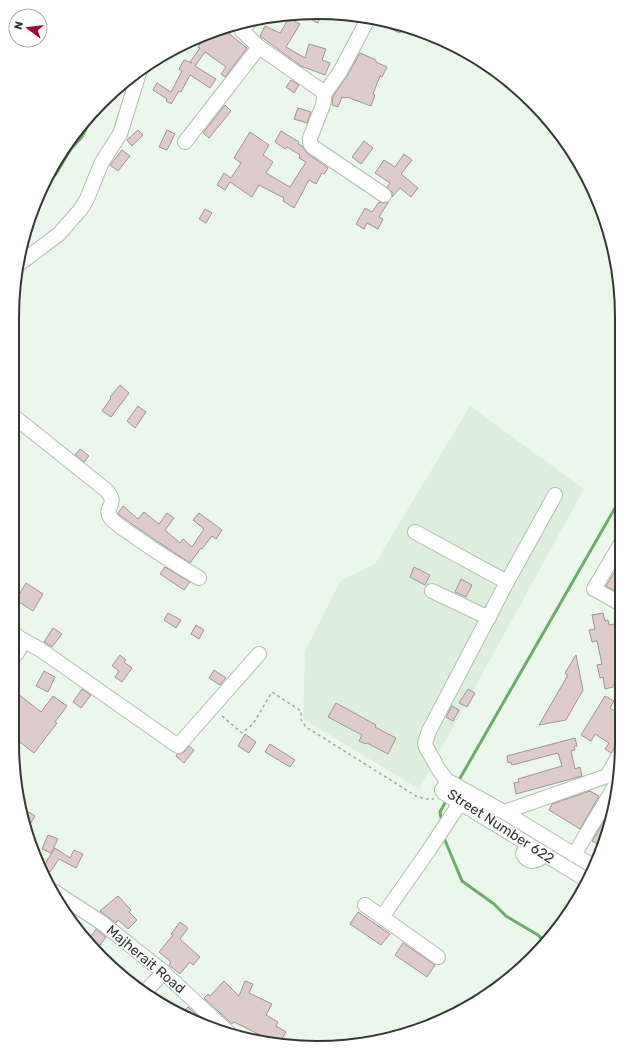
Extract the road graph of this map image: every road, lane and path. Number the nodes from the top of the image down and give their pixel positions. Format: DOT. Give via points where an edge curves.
graph roads {
  1 [pos="366,24"];
  2 [pos="239,29"];
  3 [pos="259,47"];
  4 [pos="137,80"];
  5 [pos="325,93"];
  6 [pos="185,142"];
  7 [pos="384,195"];
  8 [pos="25,260"];
  9 [pos="19,421"];
  10 [pos="555,495"];
  11 [pos="415,532"];
  12 [pos="615,553"];
  13 [pos="199,578"];
  14 [pos="507,582"];
  15 [pos="432,591"];
  16 [pos="615,601"];
  17 [pos="488,618"];
  18 [pos="19,636"];
  19 [pos="259,654"];
  20 [pos="212,708"];
  21 [pos="614,764"];
  22 [pos="446,787"];
  23 [pos="610,794"];
  24 [pos="460,803"];
  25 [pos="504,812"];
  26 [pos="540,834"];
  27 [pos="529,846"];
  28 [pos="574,855"];
  29 [pos="589,863"];
  30 [pos="582,878"];
  31 [pos="62,896"];
  32 [pos="365,905"];
  33 [pos="382,917"];
  34 [pos="438,958"];
  35 [pos="164,972"];
  36 [pos="148,989"];
  37 [pos="220,1025"];
  1 -- 5 [label="street" via="340,72"];
  2 -- 3 [label="street"];
  3 -- 5 [label="street"];
  3 -- 6 [label="street"];
  4 -- 8 [label="street" via="120,134 102,162 86,201 59,234"];
  5 -- 7 [label="street" via="310,143"];
  9 -- 13 [label="street" via="106,490 112,499 108,510 110,517 156,552"];
  10 -- 14 [label="street"];
  11 -- 14 [label="street"];
  12 -- 16 [label="street" via="594,589"];
  14 -- 17 [label="street"];
  15 -- 17 [label="street"];
  17 -- 22 [label="street" via="425,743"];
  18 -- 20 [label="street" via="178,746"];
  19 -- 20 [label="street"];
  20 -- 22 [label="path" via="242,733 253,724 272,692 301,710 301,720 306,727 410,792 426,799 434,799"];
  21 -- 25 [label="street" via="607,776"];
  22 -- 24 [label="street, Street Number 622"];
  22 -- 25 [label="street, Street Number 622"];
  23 -- 28 [label="street"];
  24 -- 27 [label="street, Street Number 622"];
  24 -- 33 [label="street"];
  25 -- 26 [label="street, Street Number 622"];
  26 -- 27 [label="street"];
  26 -- 28 [label="street, Street Number 622"];
  27 -- 30 [label="street, Street Number 622"];
  28 -- 29 [label="street, Street Number 622"];
  31 -- 35 [label="street, Majherait Road" via="102,923"];
  32 -- 33 [label="street"];
  33 -- 34 [label="street"];
  35 -- 36 [label="street"];
  35 -- 37 [label="street, Majherait Road"];
}
